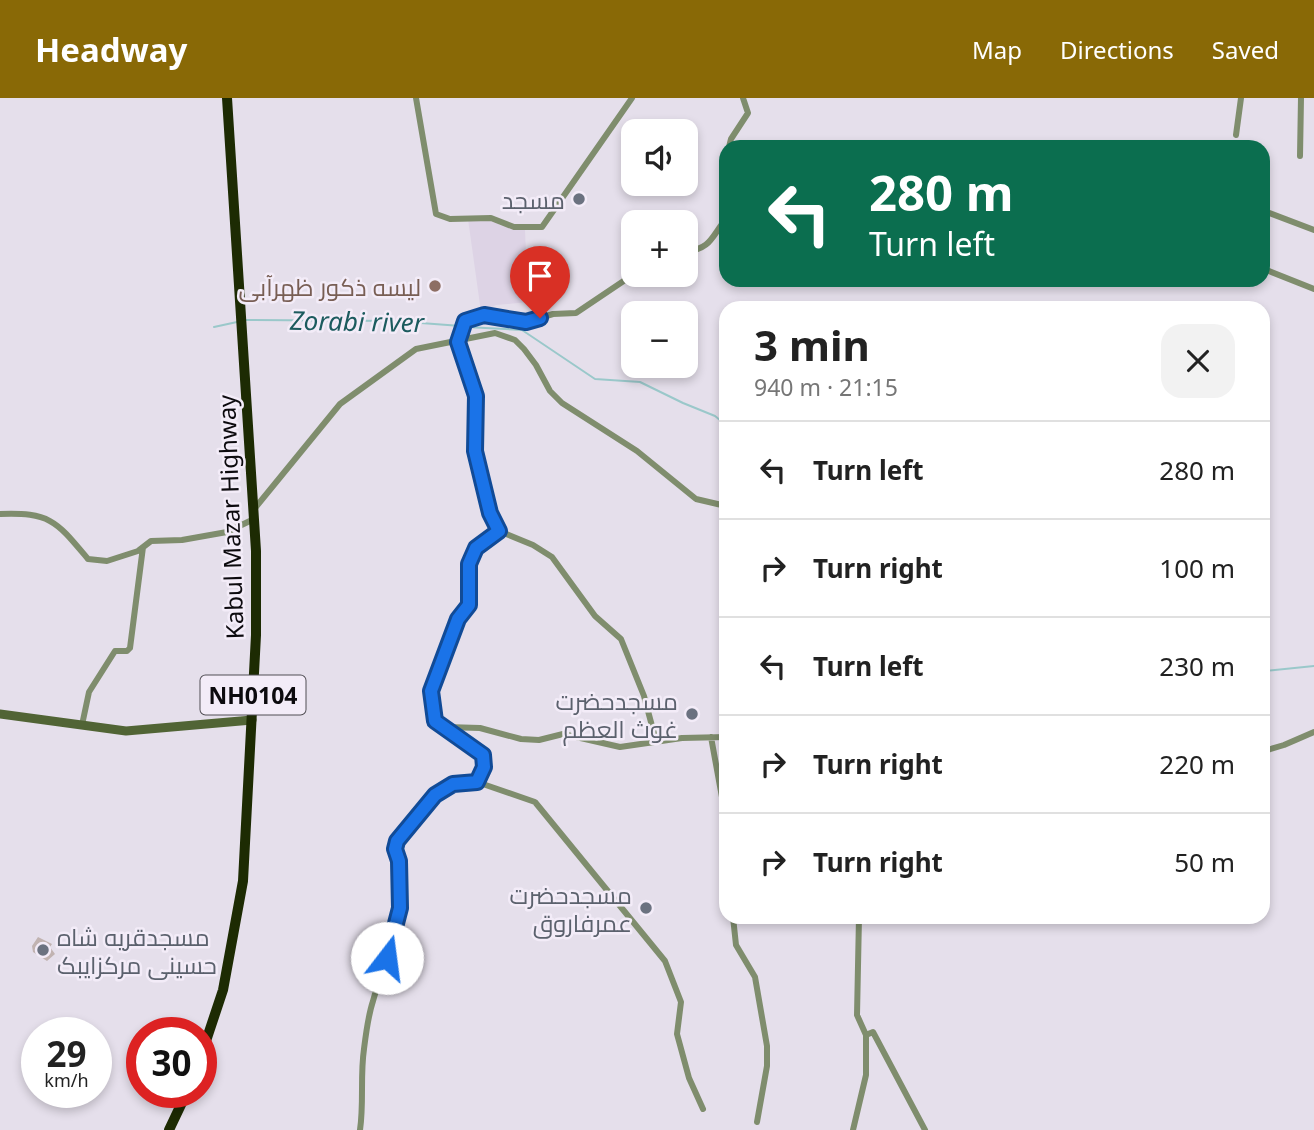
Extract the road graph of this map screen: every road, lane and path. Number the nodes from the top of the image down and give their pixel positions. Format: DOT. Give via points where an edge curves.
graph roads {
  1 [pos="227,98"];
  2 [pos="416,98"];
  3 [pos="632,98"];
  4 [pos="743,98"];
  5 [pos="1241,98"];
  6 [pos="1301,98"];
  7 [pos="1236,135"];
  8 [pos="731,140"];
  9 [pos="1300,156"];
  10 [pos="1270,213"];
  11 [pos="719,230"];
  12 [pos="1314,230"];
  13 [pos="698,251"];
  14 [pos="1270,271"];
  15 [pos="621,283"];
  16 [pos="1314,289"];
  17 [pos="458,342"];
  18 [pos="719,504"];
  19 [pos="0,514"];
  20 [pos="254,514"];
  21 [pos="499,531"];
  22 [pos="143,547"];
  23 [pos="0,714"];
  24 [pos="252,720"];
  25 [pos="82,725"];
  26 [pos="443,727"];
  27 [pos="1314,732"];
  28 [pos="711,737"];
  29 [pos="719,737"];
  30 [pos="656,741"];
  31 [pos="1270,750"];
  32 [pos="719,781"];
  33 [pos="477,782"];
  34 [pos="734,924"];
  35 [pos="859,924"];
  36 [pos="214,1017"];
  37 [pos="866,1035"];
  38 [pos="179,1108"];
  39 [pos="703,1109"];
  40 [pos="757,1122"];
  41 [pos="169,1130"];
  42 [pos="360,1130"];
  43 [pos="853,1130"];
  44 [pos="925,1130"];
  1 -- 20 [label="highway, Kabul Mazar Highway / NH0104"];
  2 -- 3 [label="street" via="436,214 450,219 491,218 529,228 542,227"];
  4 -- 8 [label="street" via="748,113"];
  5 -- 7 [label="street"];
  6 -- 9 [label="street"];
  10 -- 12 [label="street"];
  11 -- 13 [label="street" via="710,244"];
  14 -- 16 [label="street"];
  15 -- 17 [label="street" via="576,313 526,322 484,315 465,321"];
  17 -- 18 [label="street" via="495,332 515,340 562,403 637,451 696,499"];
  17 -- 20 [label="street" via="416,349 341,404"];
  17 -- 21 [label="street" via="476,396 475,451 482,484"];
  19 -- 22 [label="street" via="29,513 58,524 88,559 107,561"];
  20 -- 22 [label="street" via="227,532 151,541"];
  20 -- 24 [label="highway, Kabul Mazar Highway / NH0104"];
  21 -- 26 [label="street" via="476,548 469,564 469,605 458,619 431,691 435,721"];
  21 -- 30 [label="street" via="552,557 595,616 621,639"];
  22 -- 25 [label="street" via="130,648 115,651 89,692"];
  23 -- 25 [label="street"];
  24 -- 25 [label="street" via="126,731"];
  24 -- 36 [label="highway, Kabul Mazar Highway / NH0104" via="243,881"];
  26 -- 30 [label="street" via="480,728 521,739 563,734 620,747"];
  26 -- 33 [label="street" via="483,755 484,767"];
  27 -- 31 [label="street"];
  28 -- 29 [label="street"];
  28 -- 30 [label="street"];
  28 -- 32 [label="street"];
  33 -- 39 [label="street" via="534,802 665,961 681,1002 677,1034"];
  33 -- 42 [label="street" via="453,784 435,795 397,841 400,908 363,1051"];
  34 -- 40 [label="street" via="736,945 755,977 767,1046 768,1066"];
  35 -- 37 [label="street" via="857,1014"];
  37 -- 43 [label="street" via="866,1075"];
  37 -- 44 [label="street" via="873,1032"];
  38 -- 41 [label="highway"];
}
